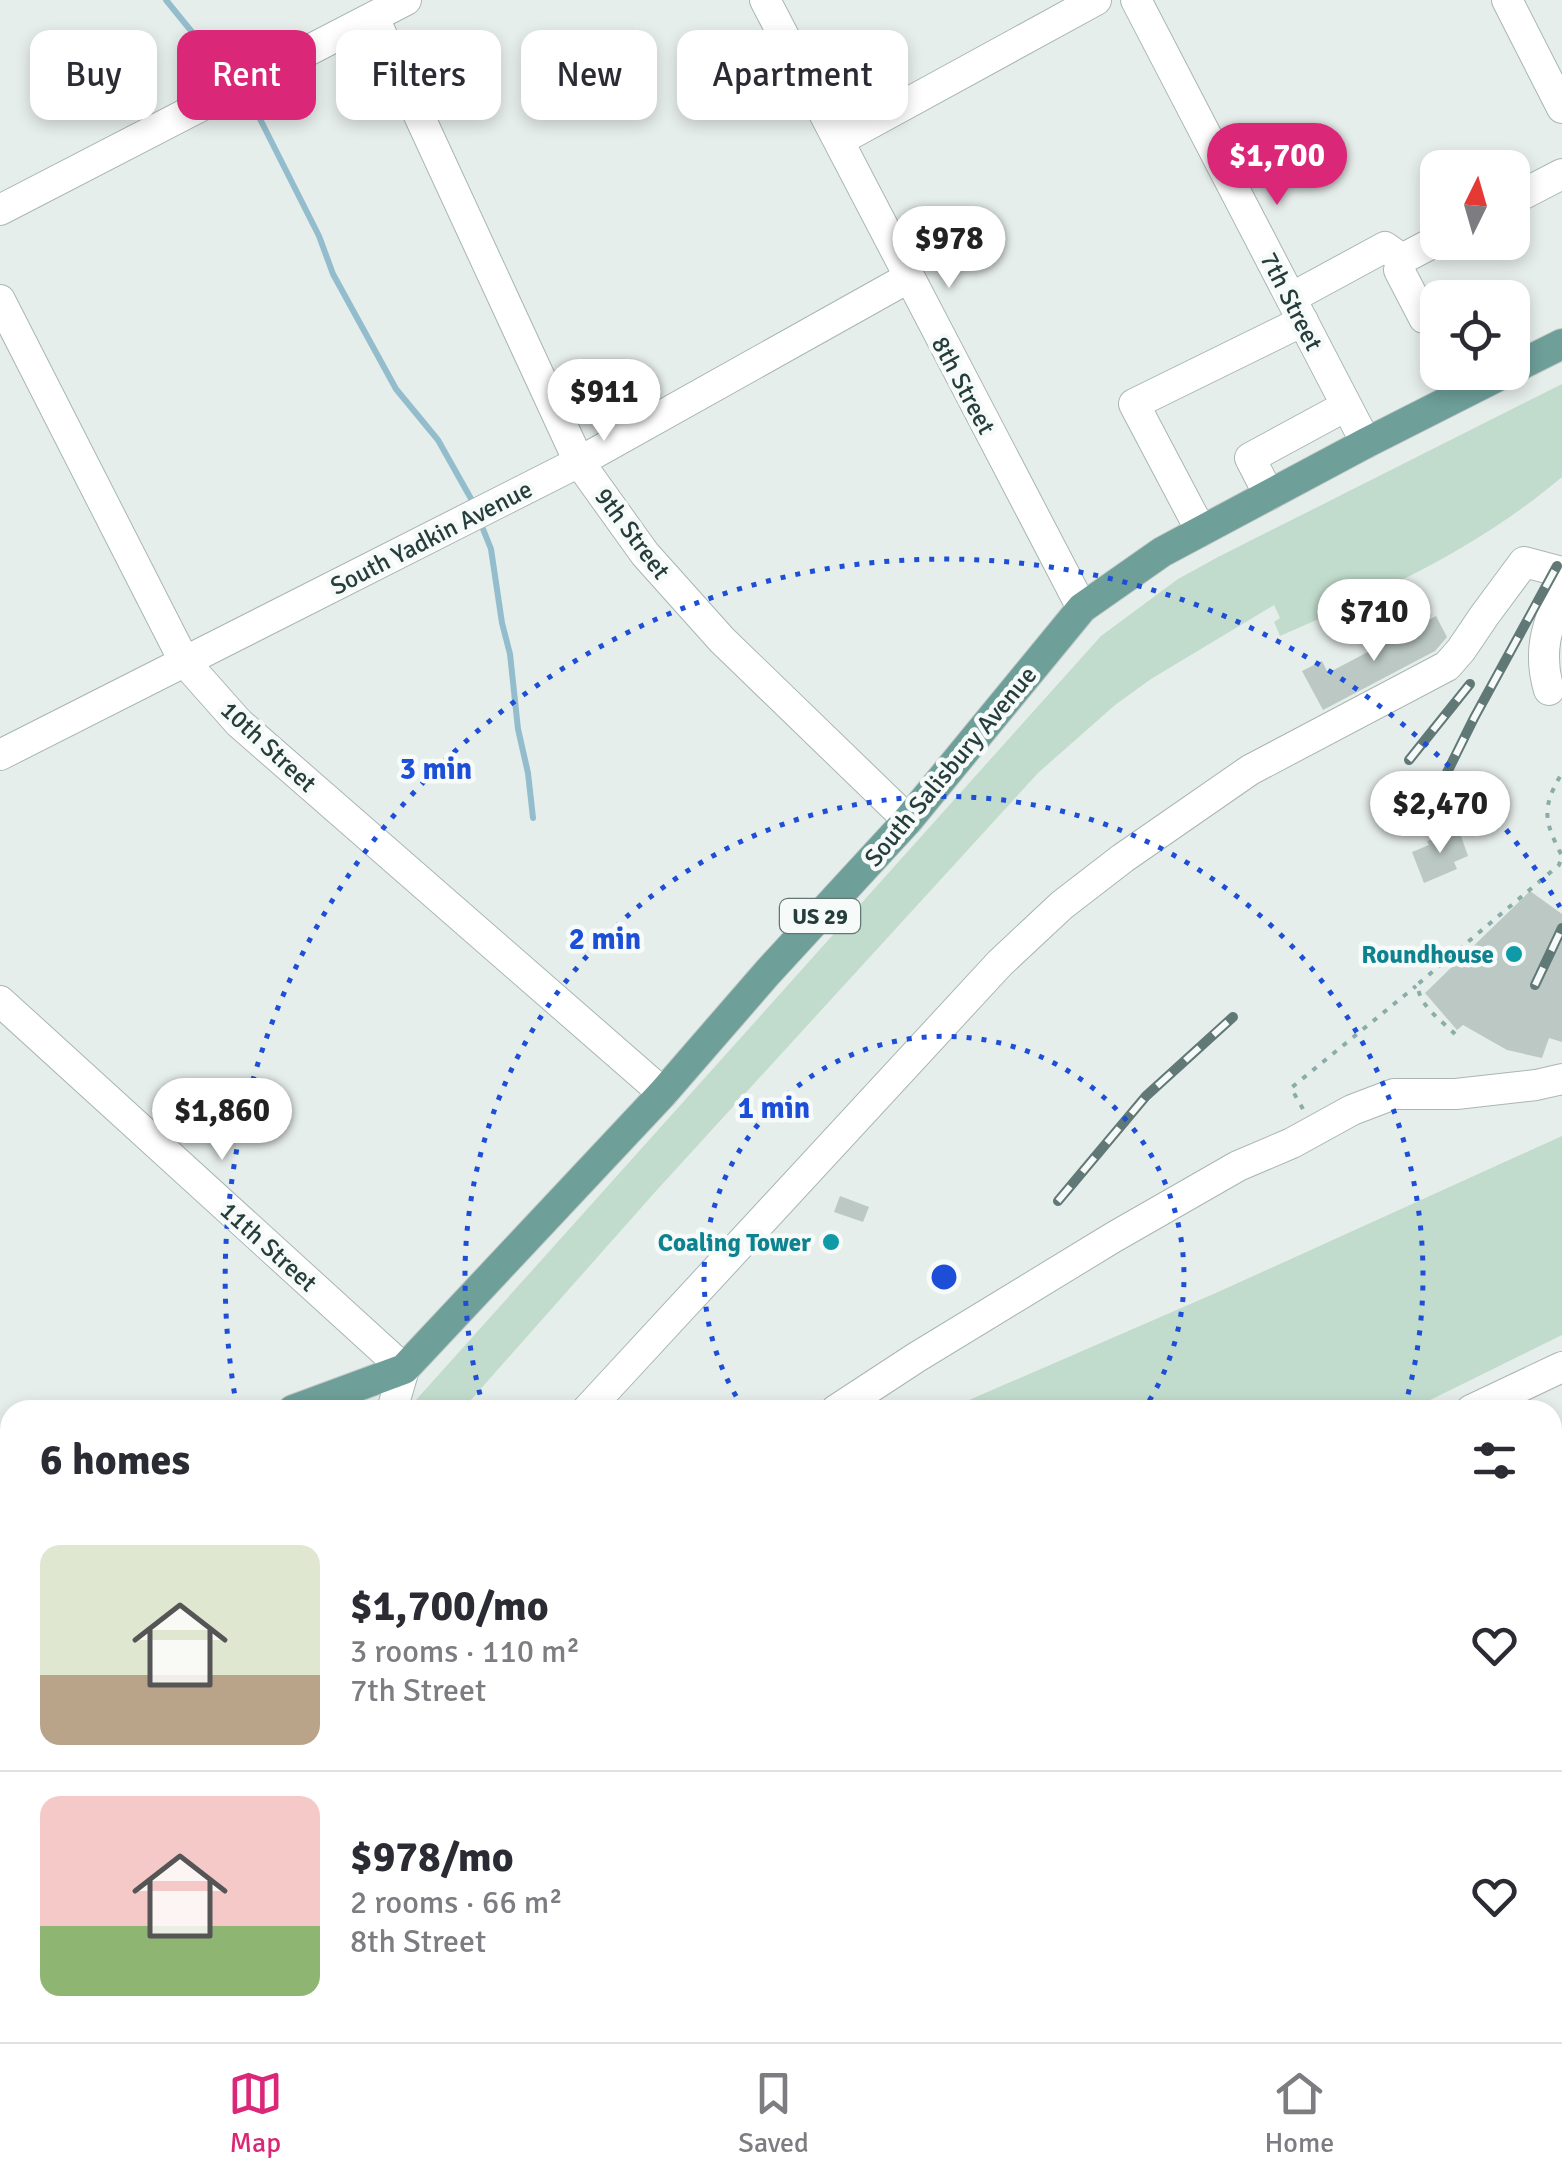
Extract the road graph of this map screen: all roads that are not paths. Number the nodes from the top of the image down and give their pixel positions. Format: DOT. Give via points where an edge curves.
graph roads {
  1 [pos="406,0"];
  2 [pos="765,0"];
  3 [pos="1096,0"];
  4 [pos="1136,0"];
  5 [pos="1506,0"];
  6 [pos="374,18"];
  7 [pos="1562,108"];
  8 [pos="840,140"];
  9 [pos="1562,174"];
  10 [pos="1530,191"];
  11 [pos="0,210"];
  12 [pos="1420,250"];
  13 [pos="1402,259"];
  14 [pos="908,278"];
  15 [pos="0,300"];
  16 [pos="1297,309"];
  17 [pos="1420,310"];
  18 [pos="1562,344"];
  19 [pos="1530,360"];
  20 [pos="1471,390"];
  21 [pos="1346,406"];
  22 [pos="1366,443"];
  23 [pos="579,462"];
  24 [pos="1269,495"];
  25 [pos="1201,531"];
  26 [pos="1562,572"];
  27 [pos="1562,588"];
  28 [pos="1082,608"];
  29 [pos="184,662"];
  30 [pos="1549,690"];
  31 [pos="0,755"];
  32 [pos="908,820"];
  33 [pos="0,1001"];
  34 [pos="1562,1079"];
  35 [pos="662,1094"];
  36 [pos="1562,1367"];
  37 [pos="404,1369"];
  38 [pos="320,1400"];
  39 [pos="395,1400"];
  40 [pos="596,1400"];
  41 [pos="851,1400"];
  42 [pos="1492,1400"];
  1 -- 6 [label="street"];
  2 -- 8 [label="street, 8th Street"];
  3 -- 8 [label="street"];
  4 -- 16 [label="street, 7th Street"];
  5 -- 7 [label="street"];
  6 -- 11 [label="street"];
  6 -- 23 [label="street, 9th Street"];
  8 -- 14 [label="street, 8th Street"];
  9 -- 10 [label="street"];
  12 -- 13 [label="street"];
  13 -- 16 [label="street" via="1385,246"];
  13 -- 17 [label="street" via="1400,270"];
  14 -- 23 [label="street, South Yadkin Avenue"];
  14 -- 28 [label="street, 8th Street"];
  15 -- 29 [label="street, 10th Street"];
  16 -- 21 [label="street, 7th Street"];
  16 -- 25 [label="street" via="1134,404"];
  18 -- 19 [label="main road, South Salisbury Avenue / US 29"];
  20 -- 22 [label="main road, South Salisbury Avenue / US 29"];
  21 -- 22 [label="street, 7th Street"];
  21 -- 24 [label="street" via="1250,458"];
  22 -- 24 [label="main road, South Salisbury Avenue / US 29"];
  23 -- 29 [label="street, South Yadkin Avenue"];
  23 -- 32 [label="street, 9th Street" via="645,554 722,640"];
  24 -- 25 [label="main road, South Salisbury Avenue / US 29"];
  25 -- 28 [label="main road, South Salisbury Avenue / US 29"];
  26 -- 40 [label="street" via="1524,562 1447,666 1250,770 1062,905 1000,963"];
  27 -- 30 [label="street" via="1542,650"];
  28 -- 32 [label="main road, South Salisbury Avenue / US 29"];
  29 -- 31 [label="street, South Yadkin Avenue"];
  29 -- 35 [label="street, 10th Street" via="240,723"];
  32 -- 35 [label="main road, South Salisbury Avenue / US 29"];
  33 -- 37 [label="street, 11th Street"];
  34 -- 41 [label="street" via="1456,1094 1394,1094 1352,1110 1114,1237"];
  35 -- 37 [label="main road, South Salisbury Avenue / US 29"];
  36 -- 42 [label="street"];
  37 -- 38 [label="main road, South Salisbury Avenue / US 29"];
  37 -- 39 [label="street"];
}
